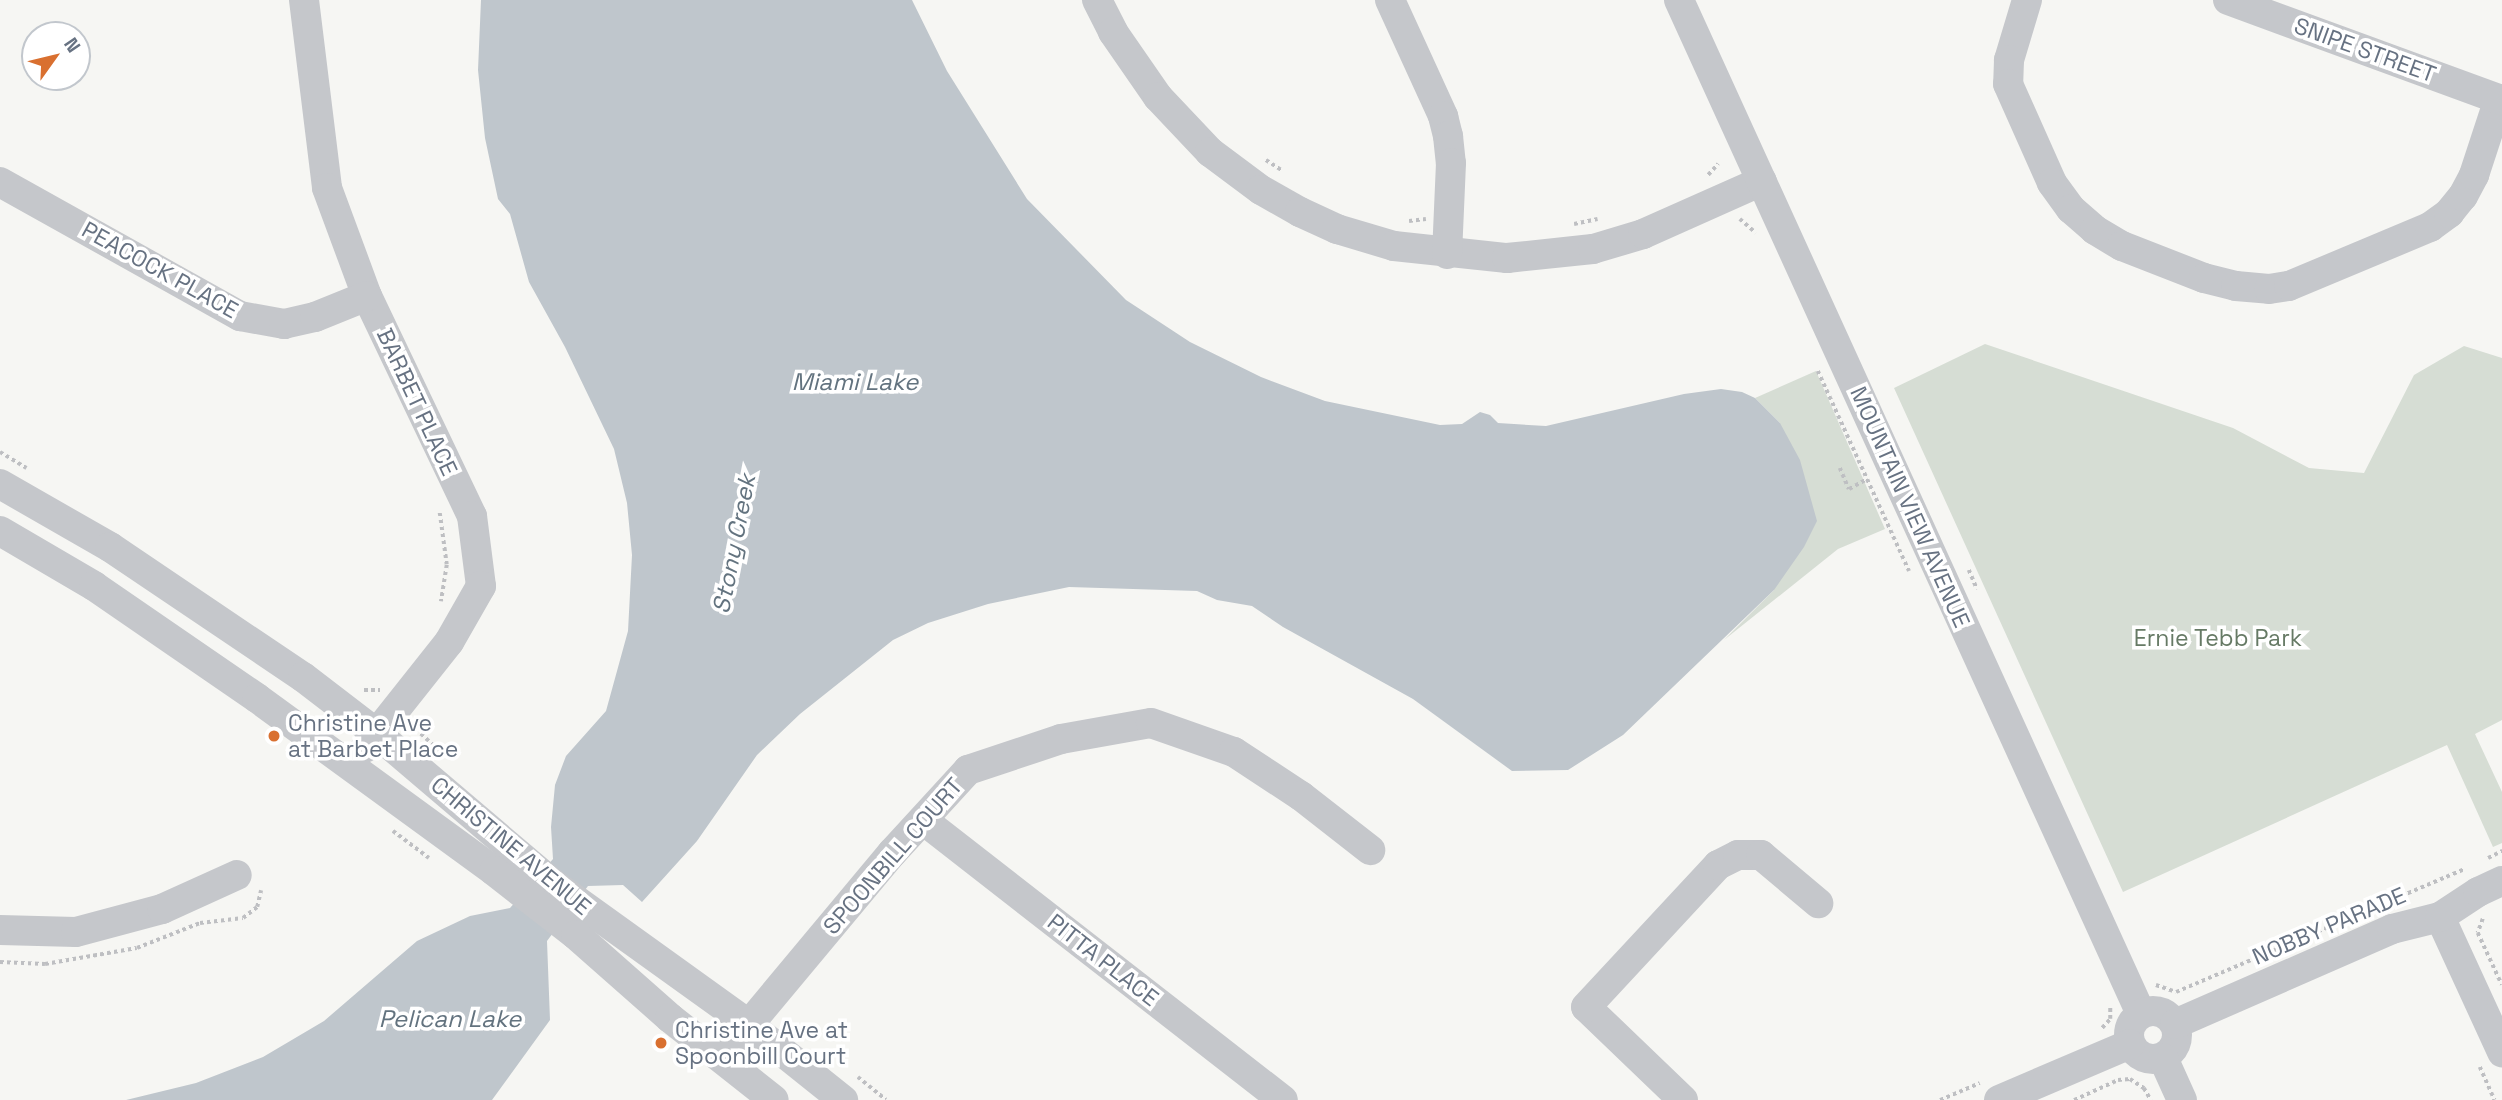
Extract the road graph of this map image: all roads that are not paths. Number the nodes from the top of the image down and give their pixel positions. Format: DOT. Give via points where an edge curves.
graph roads {
  1 [pos="304,0"];
  2 [pos="1097,0"];
  3 [pos="1390,0"];
  4 [pos="2027,0"];
  5 [pos="2228,0"];
  6 [pos="1686,2"];
  7 [pos="2500,100"];
  8 [pos="1762,181"];
  9 [pos="0,182"];
  10 [pos="1447,254"];
  11 [pos="367,296"];
  12 [pos="0,484"];
  13 [pos="0,531"];
  14 [pos="376,733"];
  15 [pos="351,767"];
  16 [pos="923,820"];
  17 [pos="1370,850"];
  18 [pos="502,860"];
  19 [pos="237,875"];
  20 [pos="2502,881"];
  21 [pos="1818,903"];
  22 [pos="2440,917"];
  23 [pos="584,924"];
  24 [pos="0,930"];
  25 [pos="2141,1013"];
  26 [pos="748,1024"];
  27 [pos="2175,1024"];
  28 [pos="2130,1044"];
  29 [pos="2502,1052"];
  30 [pos="722,1058"];
  31 [pos="2163,1058"];
  32 [pos="774,1100"];
  33 [pos="844,1100"];
  34 [pos="1283,1100"];
  35 [pos="1683,1100"];
  36 [pos="1999,1100"];
  37 [pos="2182,1100"];
  1 -- 11 [label="street, BARBET PLACE" via="327,188"];
  2 -- 10 [label="street" via="1158,97 1235,172 1281,202 1337,229 1394,246"];
  3 -- 10 [label="street" via="1448,136"];
  4 -- 7 [label="street" via="2009,60 2008,84 2052,183 2071,209 2122,246 2236,286 2289,286 2430,227 2449,213 2474,175"];
  5 -- 7 [label="street, SNIPE STREET"];
  6 -- 8 [label="street, MOUNTAIN VIEW AVENUE"];
  8 -- 10 [label="street" via="1643,234 1593,249 1507,258"];
  8 -- 25 [label="street, MOUNTAIN VIEW AVENUE"];
  9 -- 11 [label="street, PEACOCK PLACE" via="240,316 284,324"];
  11 -- 14 [label="street, BARBET PLACE" via="472,516 481,586 449,642"];
  12 -- 14 [label="street, CHRISTINE AVENUE" via="121,554 303,677"];
  13 -- 15 [label="street, CHRISTINE AVENUE" via="94,586"];
  14 -- 15 [label="street, BARBET PLACE"];
  14 -- 18 [label="street, CHRISTINE AVENUE"];
  15 -- 18 [label="street, CHRISTINE AVENUE"];
  16 -- 17 [label="street, SPOONBILL COURT" via="968,770 1061,739 1151,723 1234,752"];
  16 -- 26 [label="street, SPOONBILL COURT"];
  16 -- 34 [label="street, PITTA PLACE"];
  18 -- 23 [label="street, CHRISTINE AVENUE"];
  19 -- 24 [label="street" via="162,909 76,932"];
  20 -- 22 [label="street, NOBBY PARADE"];
  21 -- 35 [label="street" via="1761,855 1738,855 1718,865 1586,1007"];
  22 -- 27 [label="street, NOBBY PARADE" via="2392,929"];
  22 -- 29 [label="street"];
  23 -- 26 [label="street, CHRISTINE AVENUE"];
  23 -- 30 [label="street, CHRISTINE AVENUE" via="670,1018"];
  25 -- 27 [label="street" via="2163,1013"];
  25 -- 28 [label="street" via="2131,1024"];
  26 -- 30 [label="street, SPOONBILL COURT"];
  26 -- 33 [label="street, CHRISTINE AVENUE"];
  27 -- 31 [label="street" via="2175,1047"];
  28 -- 31 [label="street" via="2140,1056"];
  28 -- 36 [label="street"];
  30 -- 32 [label="street, CHRISTINE AVENUE"];
  31 -- 37 [label="street"];
}
